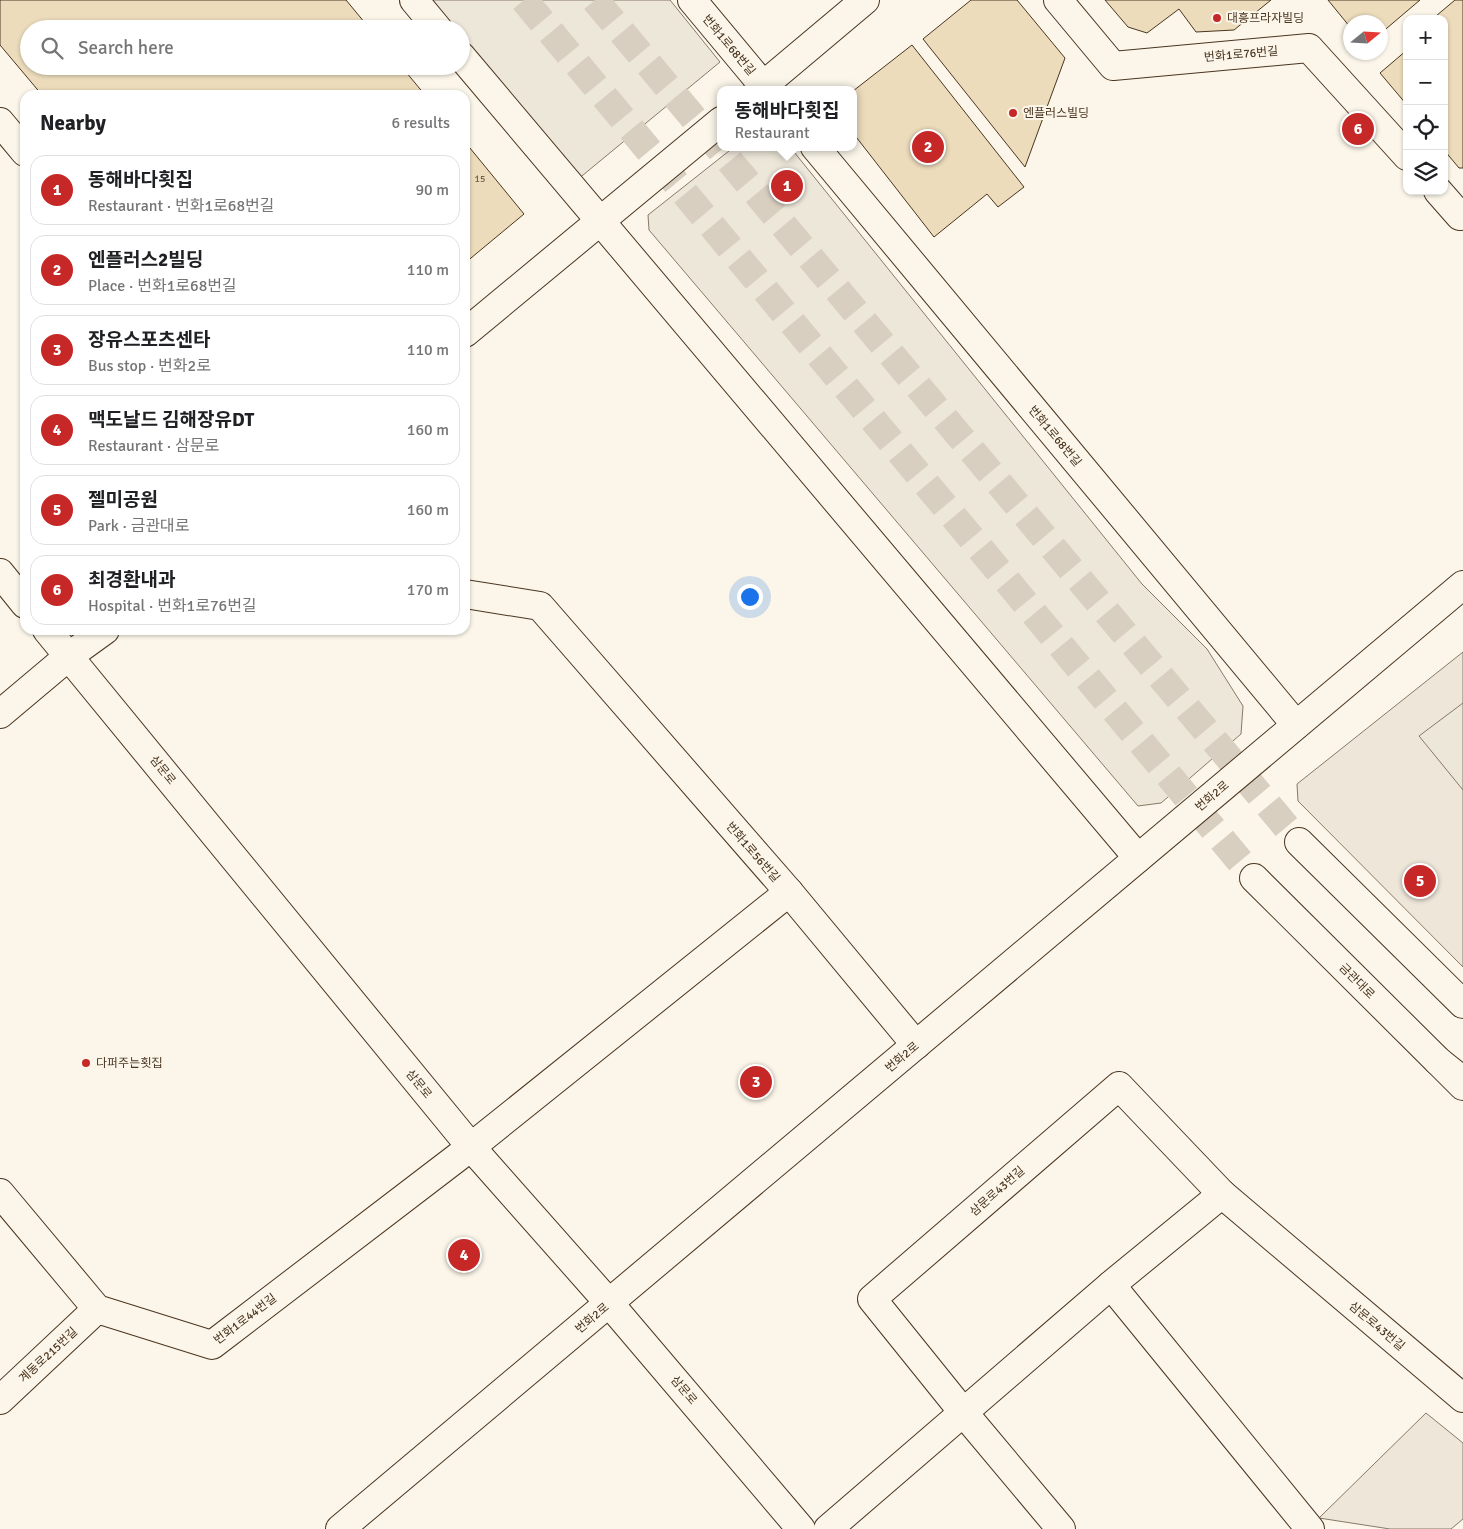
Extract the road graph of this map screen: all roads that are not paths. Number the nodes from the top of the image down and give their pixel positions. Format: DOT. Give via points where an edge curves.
graph roads {
  1 [pos="414,0"];
  2 [pos="692,0"];
  3 [pos="865,0"];
  4 [pos="1058,0"];
  5 [pos="431,20"];
  6 [pos="470,67"];
  7 [pos="761,86"];
  8 [pos="765,86"];
  9 [pos="0,122"];
  10 [pos="717,124"];
  11 [pos="20,146"];
  12 [pos="818,151"];
  13 [pos="1403,152"];
  14 [pos="1442,195"];
  15 [pos="1462,216"];
  16 [pos="600,220"];
  17 [pos="470,329"];
  18 [pos="0,573"];
  19 [pos="1463,584"];
  20 [pos="470,595"];
  21 [pos="20,598"];
  22 [pos="51,635"];
  23 [pos="98,635"];
  24 [pos="69,656"];
  25 [pos="0,714"];
  26 [pos="1296,725"];
  27 [pos="1299,842"];
  28 [pos="1138,858"];
  29 [pos="1254,878"];
  30 [pos="788,892"];
  31 [pos="1463,1004"];
  32 [pos="916,1045"];
  33 [pos="1438,1061"];
  34 [pos="1463,1081"];
  35 [pos="1463,1086"];
  36 [pos="470,1147"];
  37 [pos="0,1193"];
  38 [pos="1222,1194"];
  39 [pos="1111,1285"];
  40 [pos="609,1303"];
  41 [pos="97,1309"];
  42 [pos="1463,1398"];
  43 [pos="0,1400"];
  44 [pos="963,1412"];
  45 [pos="340,1529"];
  46 [pos="801,1529"];
  47 [pos="828,1529"];
  48 [pos="1062,1529"];
  49 [pos="1310,1529"];
  1 -- 5 [label="main road"];
  2 -- 7 [label="main road, 번화1로68번길"];
  3 -- 8 [label="main road"];
  4 -- 13 [label="main road, 번화1로76번길" via="1113,66 1309,48"];
  6 -- 16 [label="main road"];
  9 -- 11 [label="main road"];
  10 -- 16 [label="main road"];
  12 -- 26 [label="main road, 번화1로68번길"];
  14 -- 15 [label="main road"];
  16 -- 17 [label="main road"];
  16 -- 28 [label="main road"];
  18 -- 21 [label="main road"];
  19 -- 26 [label="main road, 번화2로"];
  20 -- 30 [label="main road, 번화1로56번길" via="540,606"];
  22 -- 24 [label="main road, 삼문로"];
  23 -- 24 [label="main road"];
  24 -- 25 [label="main road"];
  24 -- 36 [label="main road, 삼문로"];
  26 -- 28 [label="main road, 번화2로"];
  27 -- 31 [label="main road"];
  28 -- 32 [label="main road, 번화2로"];
  29 -- 33 [label="main road, 금관대로"];
  30 -- 32 [label="main road"];
  30 -- 36 [label="main road, 번화1로56번길"];
  32 -- 40 [label="main road, 번화2로"];
  33 -- 34 [label="main road, 금관대로"];
  33 -- 35 [label="main road"];
  36 -- 40 [label="main road, 삼문로"];
  36 -- 41 [label="main road, 번화1로44번길" via="212,1345"];
  37 -- 41 [label="main road"];
  38 -- 39 [label="main road"];
  38 -- 42 [label="main road, 삼문로43번길"];
  38 -- 44 [label="main road, 삼문로43번길" via="1119,1086 872,1299"];
  39 -- 44 [label="main road"];
  39 -- 49 [label="main road"];
  40 -- 45 [label="main road, 번화2로"];
  40 -- 46 [label="main road, 삼문로"];
  41 -- 43 [label="main road, 계동로215번길"];
  44 -- 47 [label="main road"];
  44 -- 48 [label="main road, 삼문로43번길"];
}
